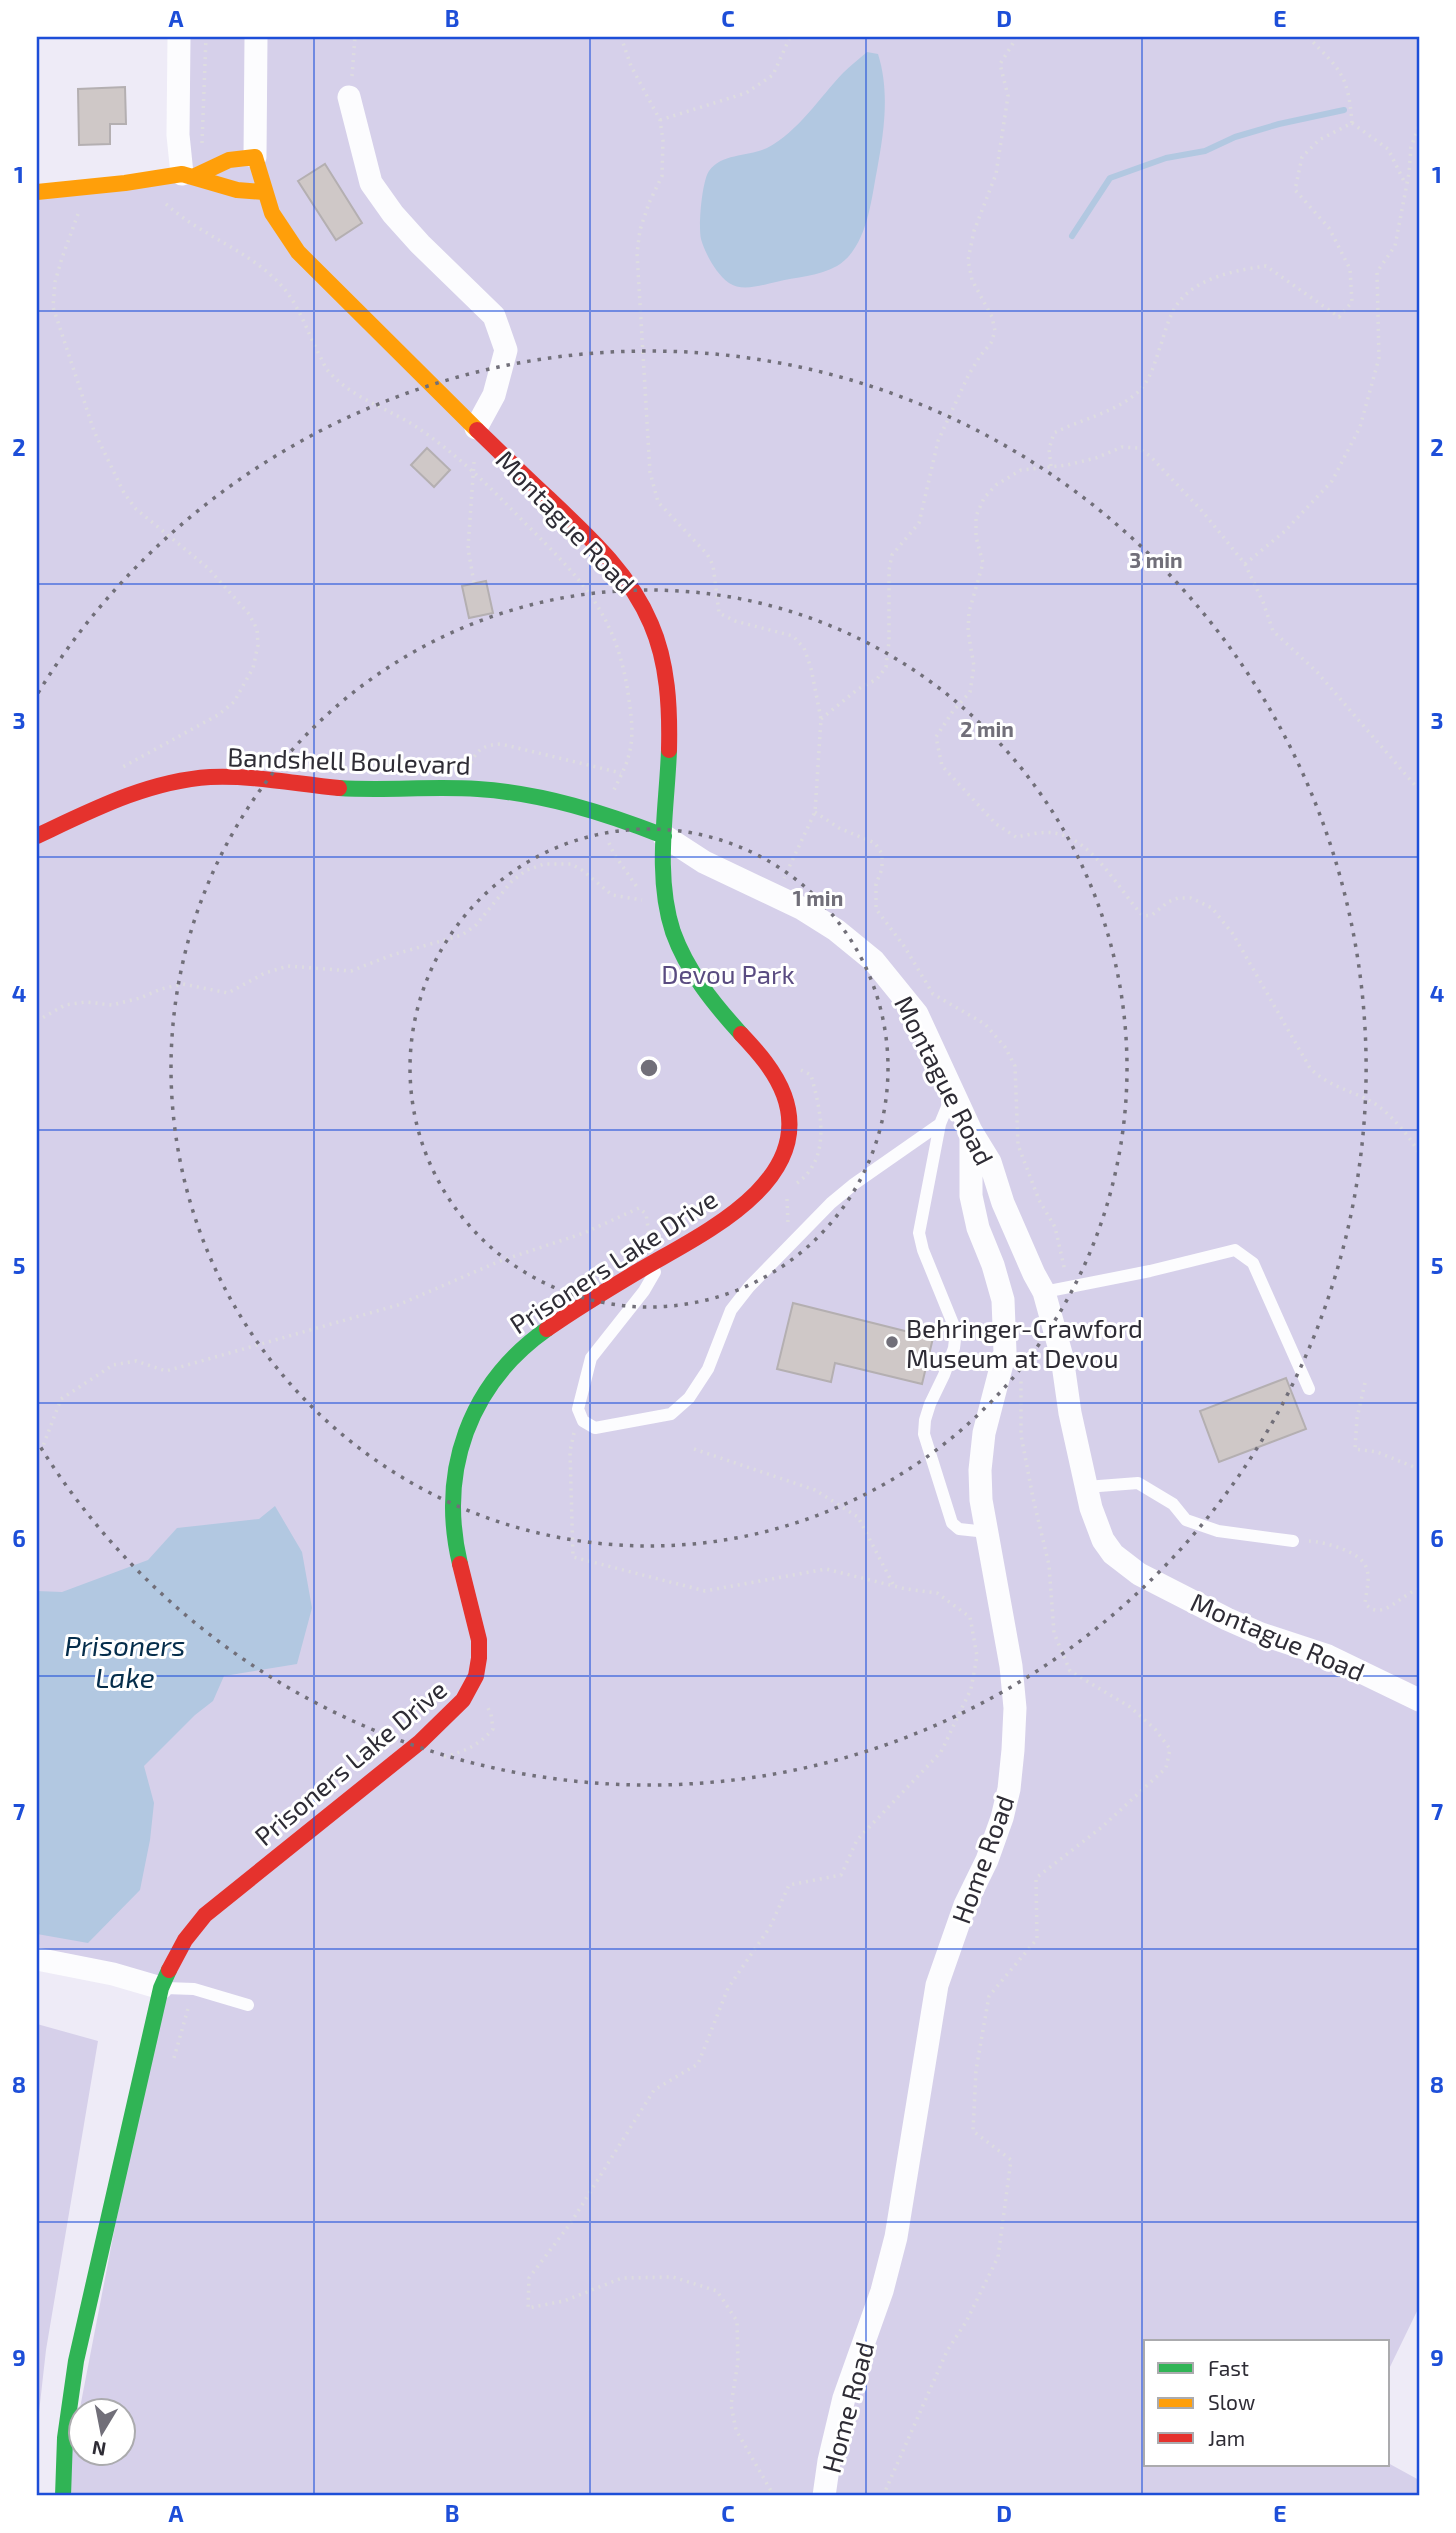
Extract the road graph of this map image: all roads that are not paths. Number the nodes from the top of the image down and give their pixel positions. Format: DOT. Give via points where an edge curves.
graph roads {
  1 [pos="179,37"];
  2 [pos="256,37"];
  3 [pos="349,97"];
  4 [pos="255,157"];
  5 [pos="188,175"];
  6 [pos="37,192"];
  7 [pos="264,192"];
  8 [pos="476,428"];
  9 [pos="37,836"];
  10 [pos="664,836"];
  11 [pos="949,1084"];
  12 [pos="940,1124"];
  13 [pos="971,1131"];
  14 [pos="668,1253"];
  15 [pos="1055,1289"];
  16 [pos="1309,1389"];
  17 [pos="1086,1486"];
  18 [pos="987,1532"];
  19 [pos="1293,1541"];
  20 [pos="1419,1700"];
  21 [pos="37,1959"];
  22 [pos="161,1988"];
  23 [pos="248,2005"];
  24 [pos="63,2496"];
  25 [pos="824,2496"];
  1 -- 5 [label="street" via="178,135"];
  2 -- 4 [label="street"];
  3 -- 8 [label="street" via="371,183 420,244 494,316 506,350 494,395"];
  4 -- 5 [label="street" via="229,160"];
  4 -- 7 [label="street, Montague Road"];
  5 -- 6 [label="street"];
  5 -- 7 [label="street" via="237,190"];
  7 -- 8 [label="street, Montague Road" via="282,231 298,251"];
  8 -- 10 [label="street, Montague Road" via="624,577 657,634 670,706"];
  9 -- 10 [label="street, Bandshell Boulevard" via="144,790 192,779 235,779 347,788 500,791"];
  10 -- 11 [label="street, Montague Road" via="704,862 800,908 874,961 917,1014"];
  10 -- 14 [label="street, Prisoners Lake Drive" via="664,893 677,943 698,982 775,1073 789,1117 785,1149 760,1192 717,1226"];
  11 -- 12 [label="lane"];
  11 -- 13 [label="street, Montague Road"];
  12 -- 14 [label="lane" via="831,1203 749,1287 731,1310 708,1369 689,1398 671,1414 595,1427 583,1421 578,1409 591,1358"];
  12 -- 18 [label="lane" via="919,1233 956,1331 924,1434 952,1523 960,1529"];
  13 -- 15 [label="street, Montague Road" via="990,1162 1003,1203"];
  13 -- 18 [label="street, Home Road" via="971,1196 1003,1300 1005,1352 984,1433 980,1470"];
  14 -- 22 [label="street, Prisoners Lake Drive" via="510,1357 486,1387 470,1422 456,1472 453,1508 457,1550 479,1628 480,1650 467,1696 454,1713 205,1915 176,1953"];
  15 -- 16 [label="lane" via="1235,1250 1254,1263"];
  15 -- 17 [label="street, Montague Road" via="1070,1413"];
  17 -- 19 [label="lane" via="1138,1483 1173,1504 1186,1520 1218,1531"];
  17 -- 20 [label="street, Montague Road" via="1103,1540 1139,1574 1227,1619 1328,1656"];
  18 -- 25 [label="street, Home Road" via="1015,1708 1009,1788 987,1860 965,1905 937,1985 896,2236 844,2398"];
  21 -- 22 [label="street"];
  22 -- 23 [label="lane" via="194,1989"];
  22 -- 24 [label="street, Prisoners Lake Drive" via="76,2361 65,2438"];
}
